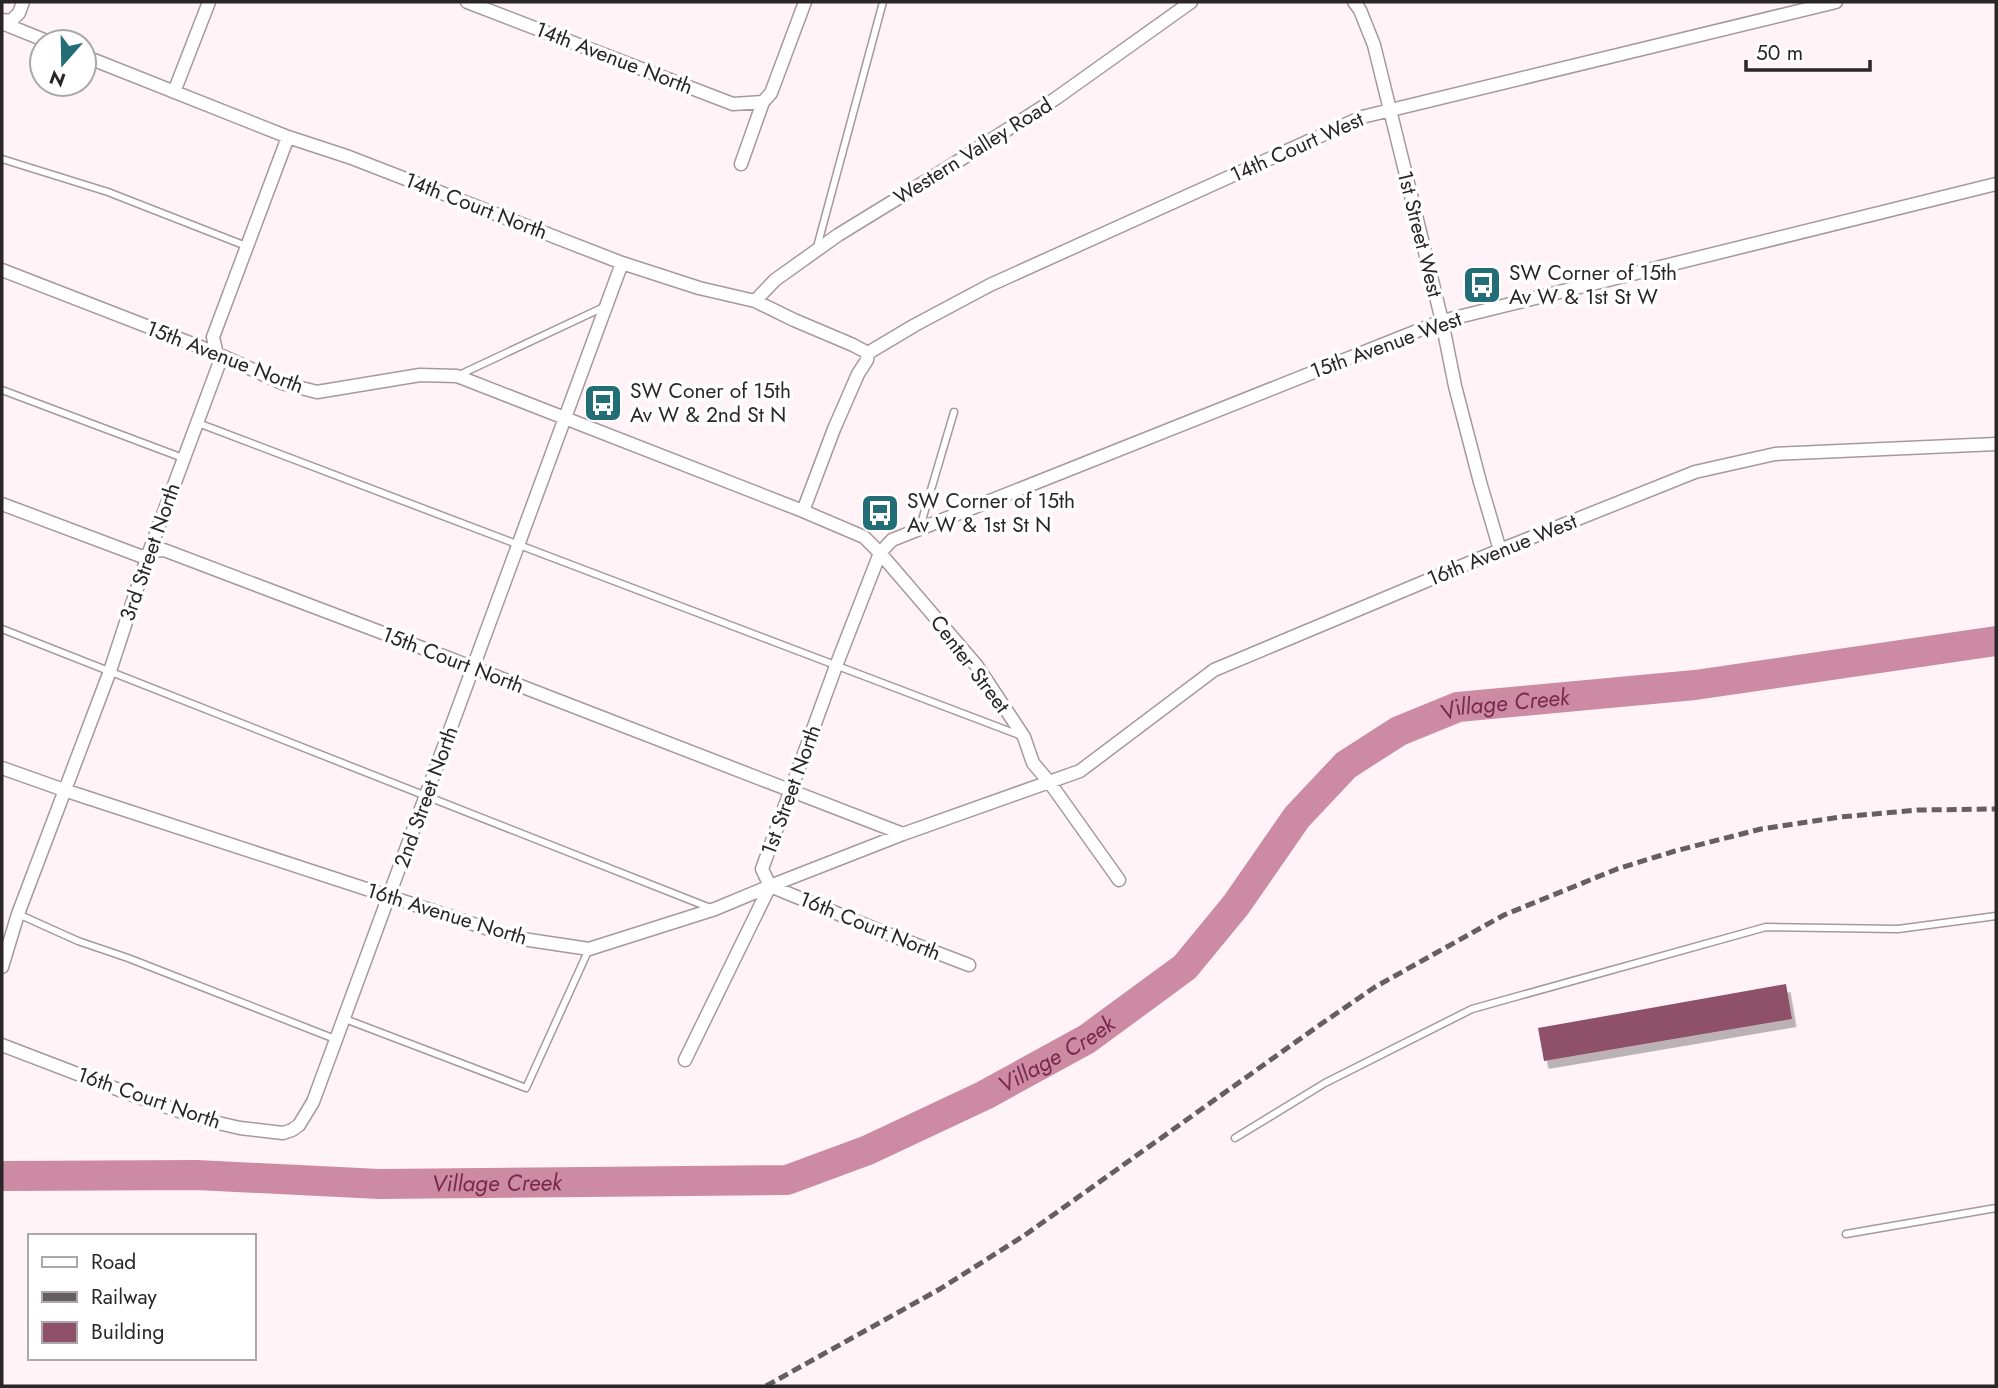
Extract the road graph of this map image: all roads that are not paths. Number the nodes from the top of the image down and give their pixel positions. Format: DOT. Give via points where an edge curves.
graph roads {
  1 [pos="23,2"];
  2 [pos="209,2"];
  3 [pos="467,2"];
  4 [pos="805,2"];
  5 [pos="883,2"];
  6 [pos="1191,2"];
  7 [pos="1354,2"];
  8 [pos="1836,2"];
  9 [pos="2,22"];
  10 [pos="28,33"];
  11 [pos="98,62"];
  12 [pos="174,92"];
  13 [pos="763,102"];
  14 [pos="1390,110"];
  15 [pos="288,137"];
  16 [pos="2,159"];
  17 [pos="741,164"];
  18 [pos="1996,184"];
  19 [pos="248,247"];
  20 [pos="815,252"];
  21 [pos="622,263"];
  22 [pos="2,270"];
  23 [pos="755,301"];
  24 [pos="608,305"];
  25 [pos="1442,321"];
  26 [pos="216,353"];
  27 [pos="868,353"];
  28 [pos="457,376"];
  29 [pos="2,390"];
  30 [pos="954,412"];
  31 [pos="565,417"];
  32 [pos="196,423"];
  33 [pos="1996,444"];
  34 [pos="183,458"];
  35 [pos="2,504"];
  36 [pos="803,511"];
  37 [pos="919,528"];
  38 [pos="517,545"];
  39 [pos="1500,550"];
  40 [pos="880,553"];
  41 [pos="148,555"];
  42 [pos="2,629"];
  43 [pos="836,666"];
  44 [pos="473,668"];
  45 [pos="110,671"];
  46 [pos="1024,737"];
  47 [pos="2,768"];
  48 [pos="1049,783"];
  49 [pos="64,790"];
  50 [pos="790,792"];
  51 [pos="425,795"];
  52 [pos="903,834"];
  53 [pos="1119,880"];
  54 [pos="770,886"];
  55 [pos="390,897"];
  56 [pos="715,909"];
  57 [pos="18,914"];
  58 [pos="1996,916"];
  59 [pos="589,948"];
  60 [pos="969,965"];
  61 [pos="2,967"];
  62 [pos="344,1018"];
  63 [pos="335,1039"];
  64 [pos="2,1045"];
  65 [pos="685,1060"];
  66 [pos="299,1125"];
  67 [pos="1235,1138"];
  68 [pos="1996,1208"];
  69 [pos="1846,1234"];
  1 -- 9 [label="street" via="11,21"];
  2 -- 12 [label="street"];
  3 -- 13 [label="street, 14th Avenue North" via="733,104"];
  4 -- 13 [label="street" via="771,93"];
  5 -- 20 [label="lane"];
  6 -- 20 [label="street, Western Valley Road" via="1055,99"];
  7 -- 14 [label="street, 1st Street West" via="1374,45"];
  8 -- 14 [label="street, 14th Court West"];
  9 -- 10 [label="street"];
  11 -- 12 [label="street, 14th Court North"];
  12 -- 15 [label="street, 14th Court North"];
  13 -- 17 [label="street"];
  14 -- 25 [label="street, 1st Street West"];
  14 -- 27 [label="street, 14th Court West" via="1362,117 990,285"];
  15 -- 19 [label="street, 3rd Street North"];
  15 -- 21 [label="street, 14th Court North"];
  16 -- 19 [label="lane" via="108,192"];
  18 -- 25 [label="street, 15th Avenue West"];
  19 -- 26 [label="street, 3rd Street North" via="213,337"];
  20 -- 23 [label="street, Western Valley Road" via="775,280"];
  21 -- 23 [label="street, 14th Court North"];
  21 -- 24 [label="street, 2nd Street North"];
  22 -- 26 [label="street, 15th Avenue North"];
  23 -- 27 [label="street, 14th Court North"];
  24 -- 28 [label="lane"];
  24 -- 31 [label="street, 2nd Street North"];
  25 -- 37 [label="street, 15th Avenue West"];
  25 -- 39 [label="street, 1st Street West"];
  26 -- 28 [label="street, 15th Avenue North" via="282,383 317,393 420,374"];
  26 -- 32 [label="street, 3rd Street North" via="219,363"];
  27 -- 36 [label="street"];
  28 -- 31 [label="street, 15th Avenue North"];
  29 -- 34 [label="lane"];
  30 -- 37 [label="lane"];
  31 -- 36 [label="street, 15th Avenue North"];
  31 -- 38 [label="street, 2nd Street North"];
  32 -- 34 [label="street, 3rd Street North"];
  32 -- 38 [label="lane"];
  33 -- 39 [label="street, 16th Avenue West" via="1775,454 1695,472"];
  34 -- 41 [label="street, 3rd Street North"];
  35 -- 41 [label="street, 15th Court North" via="143,557"];
  36 -- 40 [label="street, 15th Avenue North" via="864,537"];
  37 -- 40 [label="street, 15th Avenue West" via="892,540"];
  38 -- 43 [label="lane"];
  38 -- 44 [label="street, 2nd Street North"];
  39 -- 48 [label="street, 16th Avenue West" via="1214,670 1080,771"];
  40 -- 43 [label="street, 1st Street North"];
  40 -- 46 [label="street, Center Street" via="977,666"];
  41 -- 44 [label="street, 15th Court North" via="164,551"];
  41 -- 45 [label="street, 3rd Street North"];
  42 -- 45 [label="lane"];
  43 -- 46 [label="lane"];
  43 -- 50 [label="street, 1st Street North"];
  44 -- 50 [label="street, 15th Court North"];
  44 -- 51 [label="street, 2nd Street North"];
  45 -- 49 [label="street, 3rd Street North"];
  45 -- 51 [label="lane"];
  46 -- 48 [label="street, Center Street" via="1032,763"];
  47 -- 49 [label="street, 16th Avenue North"];
  48 -- 52 [label="street, 16th Avenue North"];
  48 -- 53 [label="street, Center Street"];
  49 -- 55 [label="street, 16th Avenue North"];
  49 -- 57 [label="street, 3rd Street North"];
  50 -- 52 [label="street, 15th Court North"];
  50 -- 54 [label="street, 1st Street North" via="762,869"];
  51 -- 55 [label="street, 2nd Street North"];
  51 -- 56 [label="lane"];
  52 -- 54 [label="street, 16th Avenue North"];
  54 -- 56 [label="street, 16th Avenue North"];
  54 -- 60 [label="street, 16th Court North"];
  54 -- 65 [label="street, 1st Street North"];
  55 -- 59 [label="street, 16th Avenue North" via="516,938"];
  55 -- 62 [label="street, 2nd Street North"];
  56 -- 59 [label="street, 16th Avenue North"];
  57 -- 61 [label="street, 3rd Street North"];
  57 -- 63 [label="lane"];
  58 -- 67 [label="lane" via="1898,929 1766,928 1472,1009 1325,1083"];
  59 -- 62 [label="lane" via="526,1088"];
  62 -- 63 [label="street, 2nd Street North"];
  63 -- 66 [label="street, 2nd Street North" via="313,1102"];
  64 -- 66 [label="street, 16th Court North" via="205,1120 266,1132 284,1132"];
  68 -- 69 [label="lane"];
}
